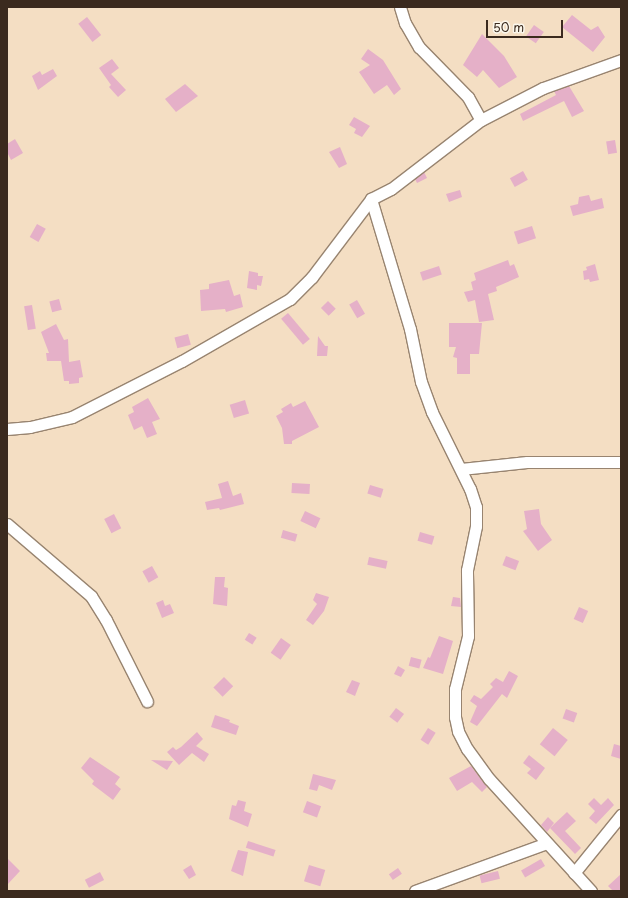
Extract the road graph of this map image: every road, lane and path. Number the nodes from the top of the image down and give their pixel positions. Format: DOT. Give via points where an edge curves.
graph roads {
  1 [pos="400,7"];
  2 [pos="621,60"];
  3 [pos="481,120"];
  4 [pos="371,198"];
  5 [pos="7,429"];
  6 [pos="621,462"];
  7 [pos="461,469"];
  8 [pos="7,524"];
  9 [pos="147,701"];
  10 [pos="621,816"];
  11 [pos="547,843"];
  12 [pos="574,873"];
  13 [pos="415,891"];
  14 [pos="591,891"];
  1 -- 3 [label="street" via="405,23 419,47 468,97"];
  2 -- 3 [label="street" via="543,88"];
  3 -- 4 [label="street" via="391,188"];
  4 -- 5 [label="street" via="312,277 290,299 182,361 72,418"];
  4 -- 7 [label="street" via="410,329 421,382 432,412"];
  6 -- 7 [label="street" via="527,462"];
  7 -- 11 [label="street" via="476,507 476,526 467,570 468,636 455,689 455,717 467,749"];
  8 -- 9 [label="street" via="91,596"];
  10 -- 12 [label="street"];
  11 -- 12 [label="street"];
  11 -- 13 [label="street"];
  12 -- 14 [label="street"];
}
